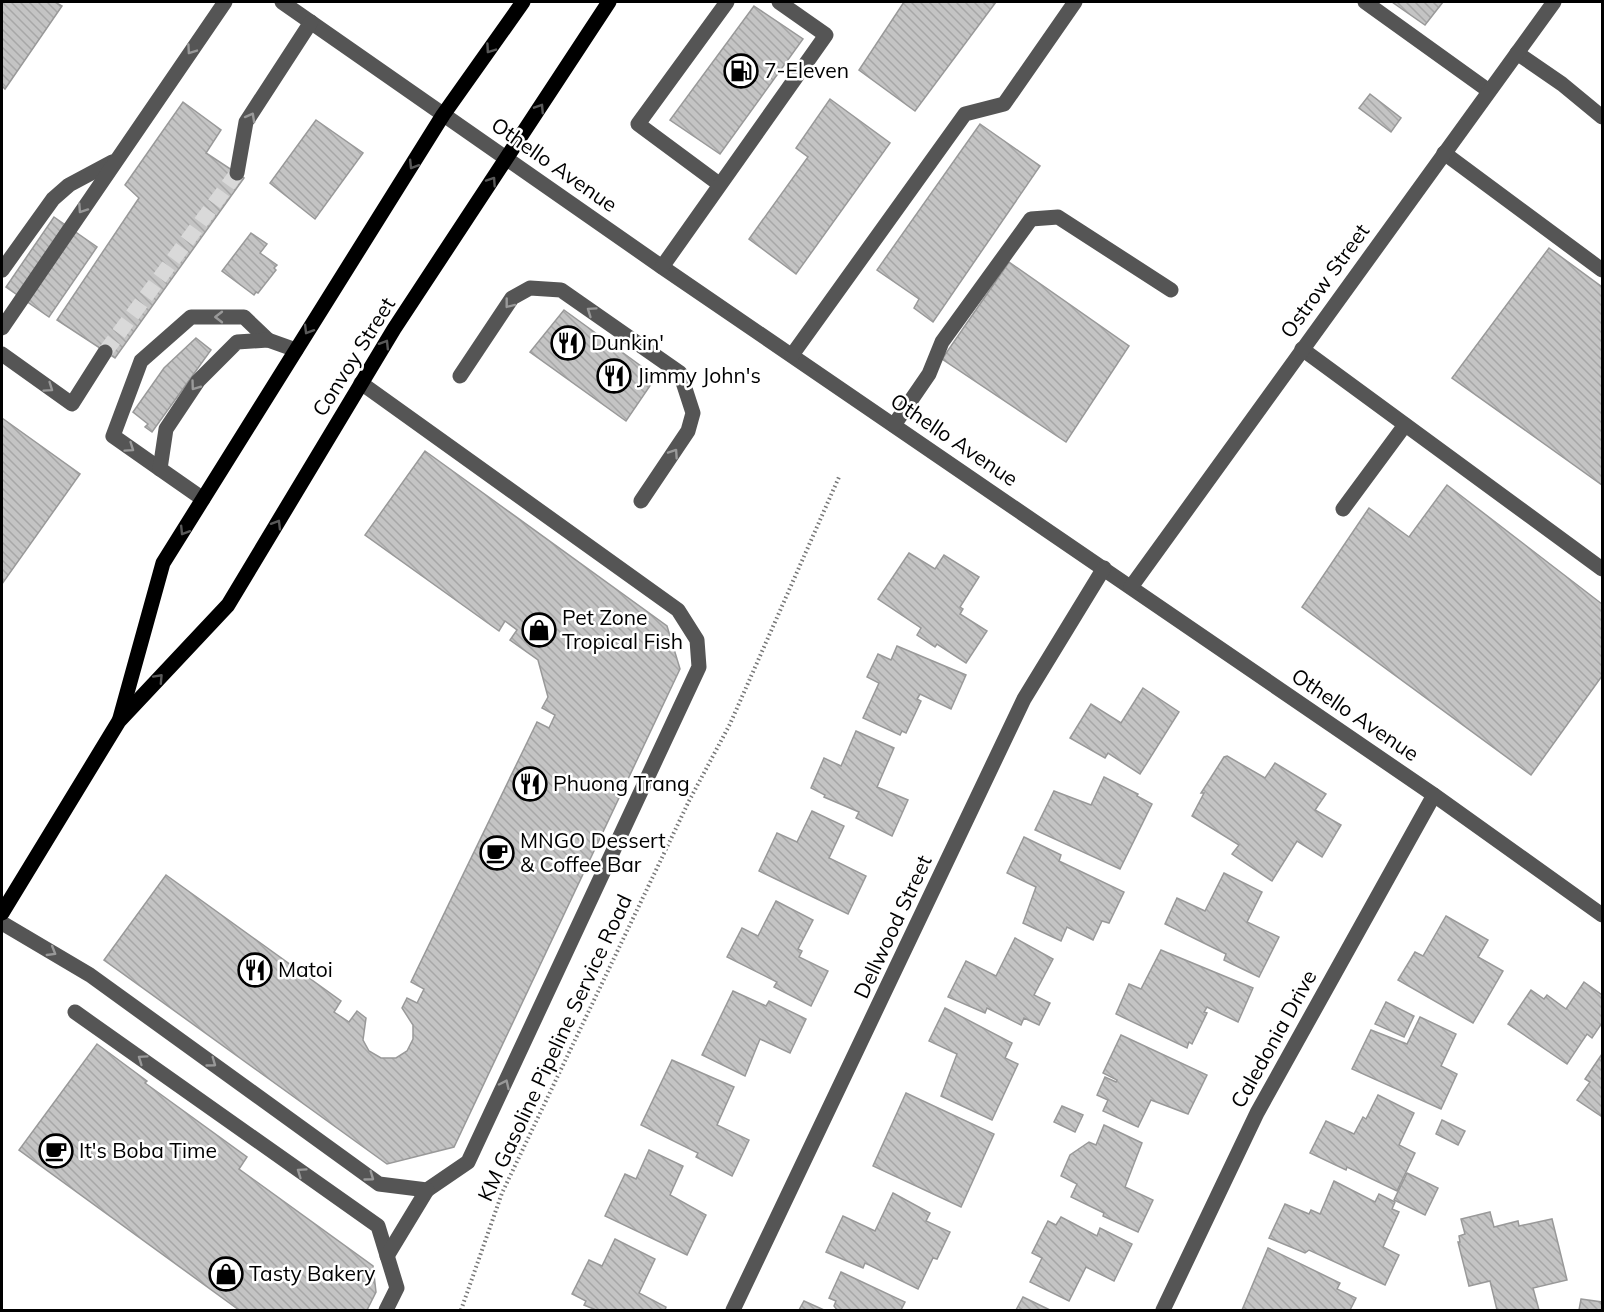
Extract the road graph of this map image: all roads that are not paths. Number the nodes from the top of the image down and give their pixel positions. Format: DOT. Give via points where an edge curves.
graph roads {
  1 [pos="225,2"];
  2 [pos="282,2"];
  3 [pos="524,2"];
  4 [pos="609,2"];
  5 [pos="727,2"];
  6 [pos="779,2"];
  7 [pos="1075,2"];
  8 [pos="1365,2"];
  9 [pos="1554,2"];
  10 [pos="311,22"];
  11 [pos="1517,53"];
  12 [pos="1489,91"];
  13 [pos="443,115"];
  14 [pos="1602,117"];
  15 [pos="1444,153"];
  16 [pos="508,157"];
  17 [pos="114,160"];
  18 [pos="237,173"];
  19 [pos="719,184"];
  20 [pos="662,267"];
  21 [pos="2,270"];
  22 [pos="1602,270"];
  23 [pos="1171,290"];
  24 [pos="2,328"];
  25 [pos="268,340"];
  26 [pos="1302,349"];
  27 [pos="296,350"];
  28 [pos="105,352"];
  29 [pos="2,354"];
  30 [pos="792,355"];
  31 [pos="460,376"];
  32 [pos="361,383"];
  33 [pos="1405,424"];
  34 [pos="894,425"];
  35 [pos="160,469"];
  36 [pos="203,499"];
  37 [pos="641,501"];
  38 [pos="1343,509"];
  39 [pos="1104,568"];
  40 [pos="1602,569"];
  41 [pos="1131,587"];
  42 [pos="119,721"];
  43 [pos="1434,795"];
  44 [pos="2,913"];
  45 [pos="1602,915"];
  46 [pos="2,922"];
  47 [pos="75,1012"];
  48 [pos="427,1190"];
  49 [pos="387,1256"];
  50 [pos="386,1311"];
  51 [pos="733,1311"];
  52 [pos="1163,1311"];
  1 -- 17 [label="street, one-way"];
  2 -- 10 [label="street, Othello Avenue"];
  3 -- 13 [label="main road, Convoy Street, one-way"];
  16 -- 4 [label="main road, Convoy Street, one-way"];
  5 -- 19 [label="street" via="638,124"];
  6 -- 19 [label="street" via="826,35"];
  7 -- 30 [label="street" via="1004,104 965,114"];
  8 -- 12 [label="street"];
  9 -- 11 [label="street, Ostrow Street"];
  10 -- 13 [label="street, Othello Avenue"];
  18 -- 10 [label="street, one-way" via="246,122"];
  11 -- 12 [label="street, Ostrow Street"];
  11 -- 14 [label="street"];
  12 -- 15 [label="street, Ostrow Street"];
  13 -- 16 [label="street, Othello Avenue"];
  13 -- 27 [label="main road, Convoy Street, one-way"];
  15 -- 22 [label="street"];
  15 -- 26 [label="street, Ostrow Street"];
  16 -- 20 [label="street, Othello Avenue"];
  32 -- 16 [label="main road, Convoy Street, one-way"];
  17 -- 21 [label="street" via="53,199"];
  17 -- 24 [label="street, one-way"];
  19 -- 20 [label="street"];
  20 -- 30 [label="street, Othello Avenue"];
  23 -- 34 [label="street" via="1058,217 1031,219 942,342 929,374"];
  25 -- 27 [label="street"];
  25 -- 35 [label="street, one-way" via="237,342 198,381 166,429"];
  25 -- 35 [label="street, one-way" via="244,317 191,317 141,361 113,436"];
  26 -- 33 [label="street"];
  26 -- 41 [label="street, Ostrow Street"];
  27 -- 36 [label="main road, Convoy Street"];
  29 -- 28 [label="street, one-way" via="72,404"];
  30 -- 34 [label="street, Othello Avenue"];
  37 -- 31 [label="street, one-way" via="688,431 693,412 680,373 570,296 561,290 530,288 512,298"];
  42 -- 32 [label="main road, Convoy Street, one-way" via="228,604"];
  48 -- 32 [label="street, one-way" via="468,1162 699,668 697,640 678,610"];
  33 -- 38 [label="street"];
  33 -- 40 [label="street"];
  34 -- 39 [label="street, Othello Avenue"];
  35 -- 36 [label="street"];
  36 -- 42 [label="main road, Convoy Street, one-way" via="164,563"];
  39 -- 41 [label="street, Othello Avenue"];
  39 -- 51 [label="street, Dellwood Street" via="1024,699"];
  41 -- 43 [label="street, Othello Avenue"];
  42 -- 44 [label="main road, Convoy Street"];
  43 -- 45 [label="street, Othello Avenue"];
  43 -- 52 [label="street, Caledonia Drive" via="1257,1113"];
  46 -- 48 [label="street, one-way" via="90,975 380,1184"];
  49 -- 47 [label="street, one-way" via="378,1226"];
  48 -- 49 [label="street"];
  49 -- 50 [label="street" via="397,1288"];
}
